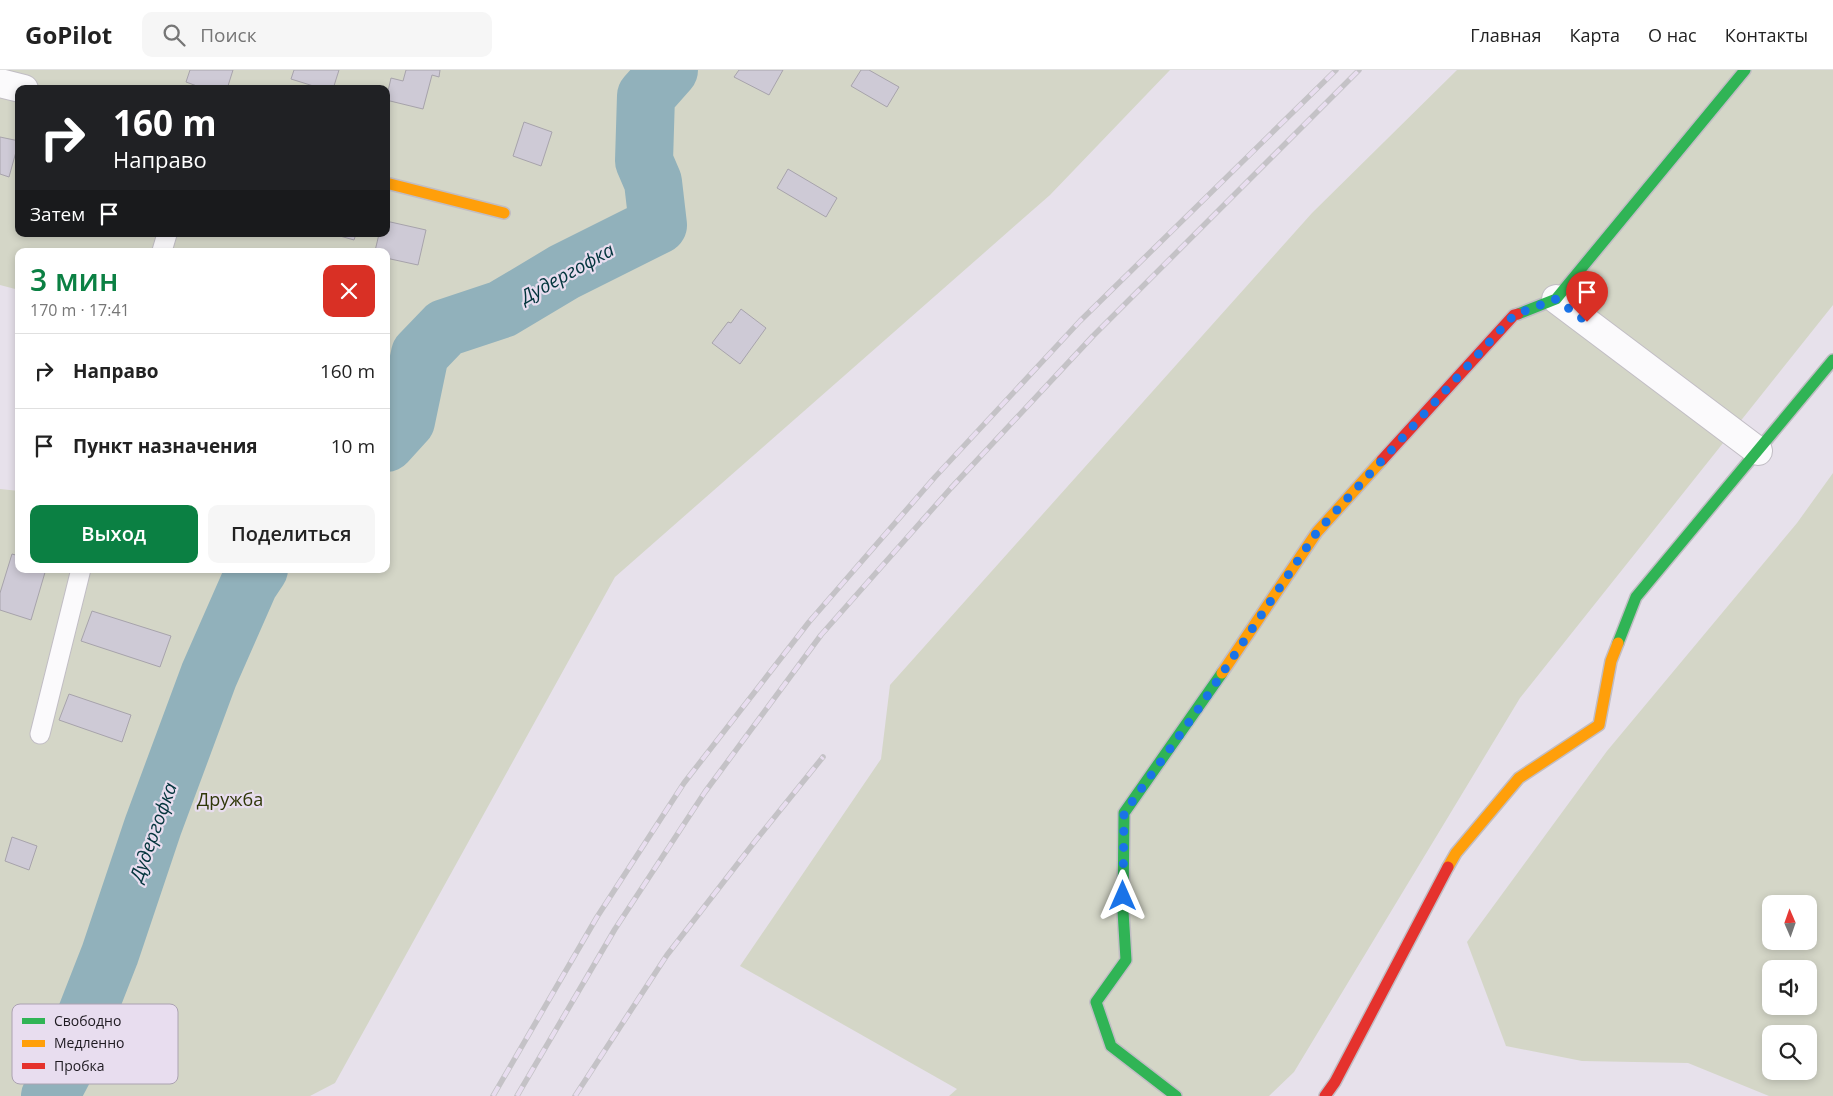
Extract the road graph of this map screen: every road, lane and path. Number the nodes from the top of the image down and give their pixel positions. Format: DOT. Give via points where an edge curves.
graph roads {
  1 [pos="1745,70"];
  2 [pos="0,83"];
  3 [pos="15,87"];
  4 [pos="390,183"];
  5 [pos="504,213"];
  6 [pos="1556,299"];
  7 [pos="1833,360"];
  8 [pos="1758,451"];
  9 [pos="79,573"];
  10 [pos="40,734"];
  11 [pos="1176,1096"];
  12 [pos="1325,1096"];
  1 -- 6 [label="street"];
  2 -- 3 [label="street"];
  4 -- 5 [label="street"];
  6 -- 8 [label="street"];
  6 -- 11 [label="street" via="1514,315 1317,532 1124,813 1126,960 1096,1002 1111,1046"];
  7 -- 8 [label="street"];
  8 -- 12 [label="street" via="1636,597 1611,662 1599,725 1519,778 1456,853"];
  9 -- 10 [label="lane"];
}
